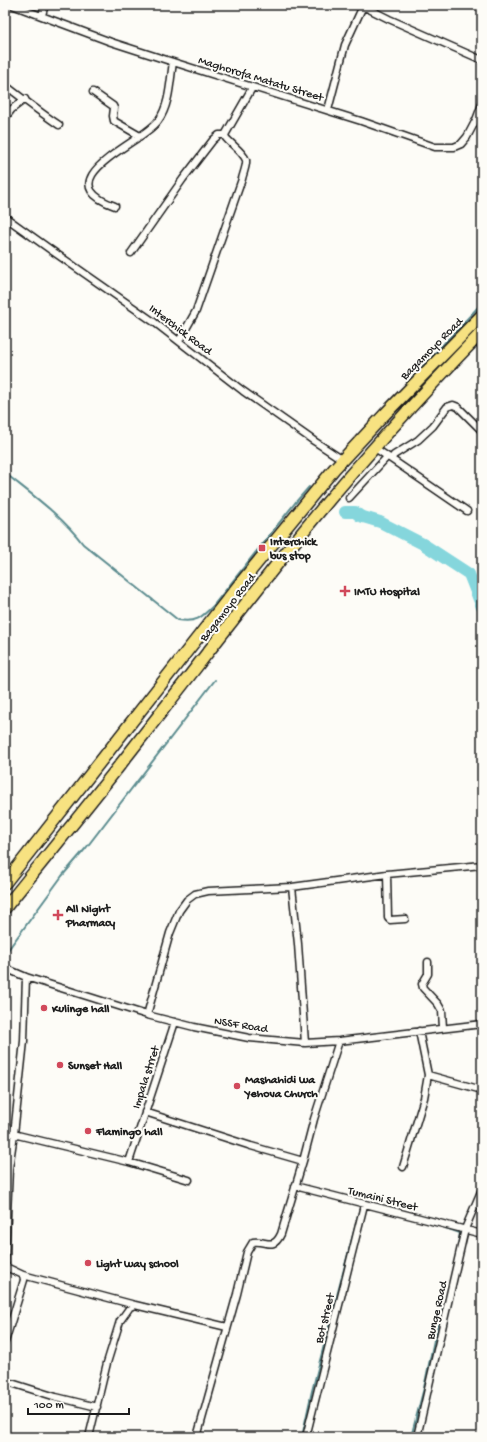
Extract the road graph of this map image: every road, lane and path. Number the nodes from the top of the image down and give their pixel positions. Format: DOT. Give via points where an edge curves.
graph roads {
  1 [pos="12,5"];
  2 [pos="45,5"];
  3 [pos="362,6"];
  4 [pos="42,15"];
  5 [pos="482,60"];
  6 [pos="173,62"];
  7 [pos="5,85"];
  8 [pos="252,88"];
  9 [pos="93,92"];
  10 [pos="25,99"];
  11 [pos="482,104"];
  12 [pos="328,110"];
  13 [pos="5,118"];
  14 [pos="59,125"];
  15 [pos="225,135"];
  16 [pos="140,136"];
  17 [pos="116,206"];
  18 [pos="5,217"];
  19 [pos="130,253"];
  20 [pos="482,314"];
  21 [pos="482,332"];
  22 [pos="179,341"];
  23 [pos="482,431"];
  24 [pos="375,448"];
  25 [pos="389,458"];
  26 [pos="343,460"];
  27 [pos="349,498"];
  28 [pos="467,511"];
  29 [pos="482,865"];
  30 [pos="387,874"];
  31 [pos="5,883"];
  32 [pos="292,887"];
  33 [pos="5,908"];
  34 [pos="405,919"];
  35 [pos="428,962"];
  36 [pos="5,968"];
  37 [pos="26,977"];
  38 [pos="147,1015"];
  39 [pos="175,1022"];
  40 [pos="482,1024"];
  41 [pos="443,1028"];
  42 [pos="419,1031"];
  43 [pos="339,1041"];
  44 [pos="305,1043"];
  45 [pos="428,1075"];
  46 [pos="482,1090"];
  47 [pos="145,1112"];
  48 [pos="5,1132"];
  49 [pos="14,1134"];
  50 [pos="303,1161"];
  51 [pos="129,1162"];
  52 [pos="403,1167"];
  53 [pos="7,1168"];
  54 [pos="189,1180"];
  55 [pos="295,1186"];
  56 [pos="482,1189"];
  57 [pos="364,1205"];
  58 [pos="465,1229"];
  59 [pos="482,1234"];
  60 [pos="6,1267"];
  61 [pos="23,1275"];
  62 [pos="135,1305"];
  63 [pos="227,1327"];
  64 [pos="5,1342"];
  65 [pos="5,1381"];
  66 [pos="97,1407"];
  67 [pos="89,1437"];
  68 [pos="197,1437"];
  69 [pos="306,1437"];
  70 [pos="417,1437"];
  1 -- 4 [label="street, Maghorofa Matatu Street"];
  2 -- 4 [label="street"];
  3 -- 5 [label="street"];
  3 -- 12 [label="street" via="345,45"];
  4 -- 6 [label="street, Maghorofa Matatu Street" via="111,42"];
  6 -- 8 [label="street, Maghorofa Matatu Street"];
  6 -- 16 [label="street" via="161,117 153,127"];
  7 -- 10 [label="street"];
  8 -- 12 [label="street, Maghorofa Matatu Street"];
  8 -- 15 [label="street"];
  9 -- 16 [label="street" via="113,106 114,121"];
  10 -- 13 [label="street"];
  10 -- 14 [label="street"];
  11 -- 12 [label="street, Maghorofa Matatu Street" via="476,120 461,144 444,148"];
  15 -- 19 [label="street" via="213,140"];
  15 -- 22 [label="street" via="243,156 246,164 196,311"];
  16 -- 17 [label="street" via="100,164 90,182 90,187 97,197"];
  18 -- 22 [label="street, Interchick Road"];
  20 -- 26 [label="highway, Bagamoyo Road"];
  21 -- 24 [label="highway, Bagamoyo Road"];
  22 -- 26 [label="street, Interchick Road" via="243,391"];
  23 -- 25 [label="street" via="453,405 447,407 433,426 418,440"];
  24 -- 25 [label="street"];
  24 -- 33 [label="highway, Bagamoyo Road" via="323,508"];
  25 -- 27 [label="street"];
  25 -- 28 [label="street"];
  26 -- 31 [label="highway, Bagamoyo Road" via="239,585"];
  29 -- 30 [label="street"];
  30 -- 32 [label="street"];
  30 -- 34 [label="street" via="388,918"];
  32 -- 38 [label="street" via="208,891 195,894 187,900 179,911 170,933"];
  32 -- 44 [label="street"];
  35 -- 41 [label="street" via="428,974 422,984 442,1012"];
  36 -- 37 [label="street, NSSF Road"];
  37 -- 38 [label="street, NSSF Road"];
  37 -- 49 [label="street" via="24,1041"];
  38 -- 39 [label="street, NSSF Road"];
  39 -- 44 [label="street, NSSF Road" via="249,1038"];
  39 -- 47 [label="street, Impala strret"];
  40 -- 41 [label="street, NSSF Road"];
  41 -- 42 [label="street, NSSF Road"];
  42 -- 43 [label="street, NSSF Road"];
  42 -- 45 [label="street"];
  43 -- 44 [label="street, NSSF Road"];
  43 -- 50 [label="street"];
  45 -- 46 [label="street"];
  45 -- 52 [label="street" via="424,1098"];
  47 -- 50 [label="street"];
  47 -- 51 [label="street, Impala strret"];
  48 -- 49 [label="street"];
  49 -- 51 [label="street"];
  49 -- 53 [label="street"];
  50 -- 55 [label="street"];
  51 -- 54 [label="street"];
  53 -- 60 [label="street"];
  55 -- 57 [label="street, Tumaini Street"];
  55 -- 63 [label="street" via="278,1241 268,1244 256,1241 249,1246"];
  56 -- 58 [label="street, Bunge Road"];
  57 -- 58 [label="street, Tumaini Street"];
  57 -- 69 [label="street, Bot street"];
  58 -- 59 [label="street, Tumaini Street"];
  58 -- 70 [label="street, Bunge Road"];
  60 -- 61 [label="street"];
  61 -- 62 [label="street"];
  61 -- 64 [label="street"];
  62 -- 63 [label="street"];
  62 -- 66 [label="street" via="120,1321"];
  63 -- 68 [label="street"];
  65 -- 66 [label="street"];
  66 -- 67 [label="street"];
}
